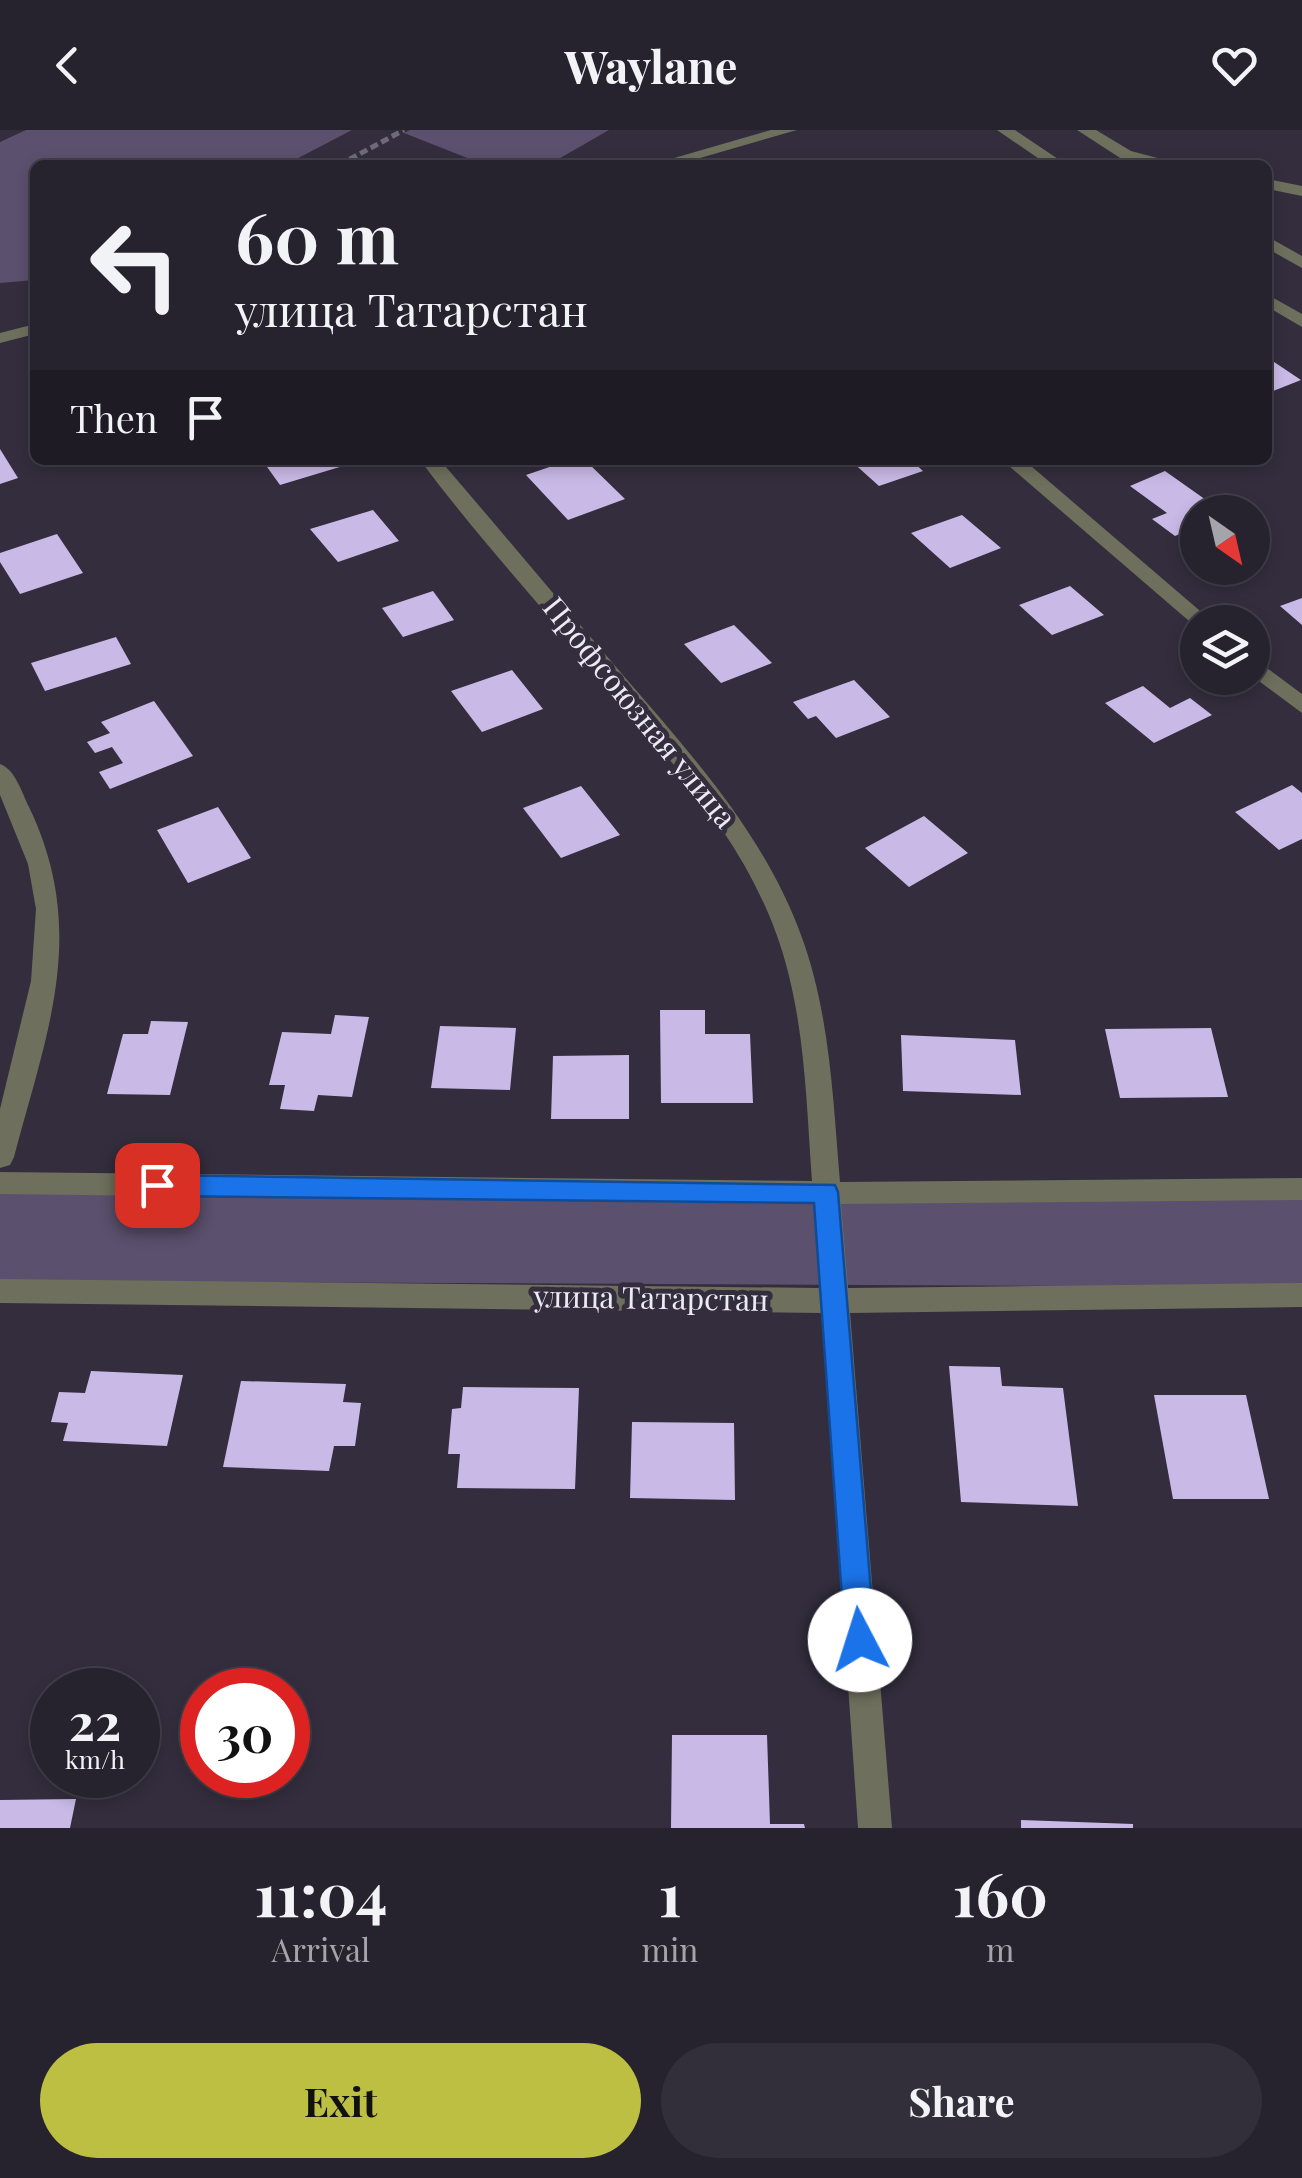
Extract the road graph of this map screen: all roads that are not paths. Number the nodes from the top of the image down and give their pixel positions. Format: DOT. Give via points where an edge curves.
graph roads {
  1 [pos="789,130"];
  2 [pos="1005,130"];
  3 [pos="1086,130"];
  4 [pos="1125,154"];
  5 [pos="678,160"];
  6 [pos="1051,160"];
  7 [pos="1134,160"];
  8 [pos="1153,160"];
  9 [pos="1272,185"];
  10 [pos="1302,191"];
  11 [pos="1272,245"];
  12 [pos="1302,264"];
  13 [pos="1272,303"];
  14 [pos="1302,322"];
  15 [pos="30,330"];
  16 [pos="0,338"];
  17 [pos="434,465"];
  18 [pos="1018,465"];
  19 [pos="1184,605"];
  20 [pos="1270,679"];
  21 [pos="1302,706"];
  22 [pos="0,772"];
  23 [pos="0,1157"];
  24 [pos="0,1184"];
  25 [pos="1302,1190"];
  26 [pos="826,1192"];
  27 [pos="0,1291"];
  28 [pos="1302,1296"];
  29 [pos="834,1301"];
  30 [pos="875,1828"];
  1 -- 5 [label="street"];
  2 -- 6 [label="street"];
  3 -- 4 [label="street"];
  4 -- 7 [label="street"];
  4 -- 8 [label="street"];
  9 -- 10 [label="street"];
  11 -- 12 [label="street"];
  13 -- 14 [label="street"];
  15 -- 16 [label="street"];
  17 -- 26 [label="street, Профсоюзная улица" via="704,785 765,880 806,993"];
  18 -- 19 [label="street"];
  20 -- 21 [label="street"];
  22 -- 23 [label="street" via="30,833 48,916 38,1006"];
  24 -- 26 [label="street"];
  25 -- 26 [label="street"];
  26 -- 29 [label="street, Профсоюзная улица"];
  27 -- 29 [label="street, улица Татарстан"];
  28 -- 29 [label="street, улица Татарстан"];
  29 -- 30 [label="street, Профсоюзная улица"];
}
